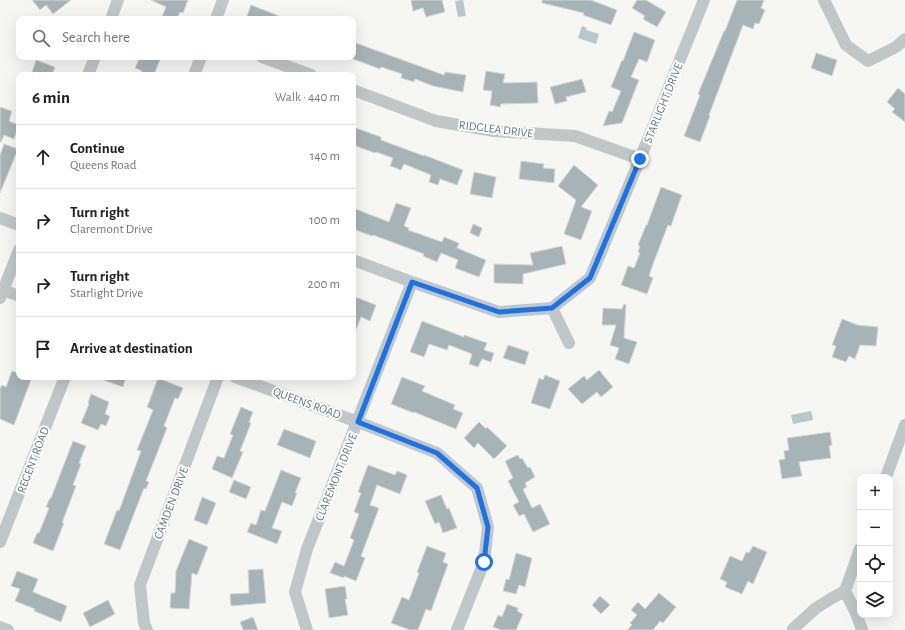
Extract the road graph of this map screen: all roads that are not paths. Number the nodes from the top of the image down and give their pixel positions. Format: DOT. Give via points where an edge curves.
graph roads {
  1 [pos="118,0"];
  2 [pos="223,0"];
  3 [pos="704,0"];
  4 [pos="824,0"];
  5 [pos="111,16"];
  6 [pos="217,16"];
  7 [pos="905,39"];
  8 [pos="95,60"];
  9 [pos="200,60"];
  10 [pos="270,60"];
  11 [pos="89,72"];
  12 [pos="195,72"];
  13 [pos="303,72"];
  14 [pos="356,91"];
  15 [pos="640,159"];
  16 [pos="0,218"];
  17 [pos="16,224"];
  18 [pos="16,258"];
  19 [pos="356,261"];
  20 [pos="412,282"];
  21 [pos="2,294"];
  22 [pos="16,296"];
  23 [pos="552,308"];
  24 [pos="569,343"];
  25 [pos="64,380"];
  26 [pos="217,380"];
  27 [pos="243,380"];
  28 [pos="358,422"];
  29 [pos="905,425"];
  30 [pos="887,474"];
  31 [pos="0,542"];
  32 [pos="857,557"];
  33 [pos="845,591"];
  34 [pos="0,627"];
  35 [pos="8,630"];
  36 [pos="147,630"];
  37 [pos="307,630"];
  38 [pos="457,630"];
  39 [pos="794,630"];
  40 [pos="862,630"];
  1 -- 5 [label="street"];
  2 -- 6 [label="street"];
  3 -- 15 [label="street, STARLIGHT DRIVE"];
  4 -- 7 [label="street" via="846,45 868,61 896,47"];
  8 -- 11 [label="street"];
  9 -- 12 [label="street"];
  10 -- 13 [label="street"];
  14 -- 15 [label="street, RIDGLEA DRIVE" via="436,121 494,131 575,136"];
  15 -- 23 [label="street, STARLIGHT DRIVE" via="590,278"];
  16 -- 17 [label="street"];
  18 -- 21 [label="street"];
  19 -- 20 [label="street"];
  20 -- 23 [label="street" via="499,312"];
  20 -- 28 [label="street, CLAREMONT DRIVE"];
  21 -- 22 [label="street"];
  23 -- 24 [label="street"];
  25 -- 31 [label="street, REGENT ROAD"];
  26 -- 36 [label="street, CAMDEN DRIVE" via="140,585"];
  27 -- 28 [label="street, QUEENS ROAD"];
  28 -- 37 [label="street, CLAREMONT DRIVE" via="307,549 295,592"];
  28 -- 38 [label="street, QUEENS ROAD" via="437,453 477,488 488,527 484,562"];
  29 -- 30 [label="street"];
  32 -- 33 [label="street"];
  33 -- 39 [label="street" via="816,608"];
  33 -- 40 [label="street"];
  34 -- 35 [label="street"];
}
